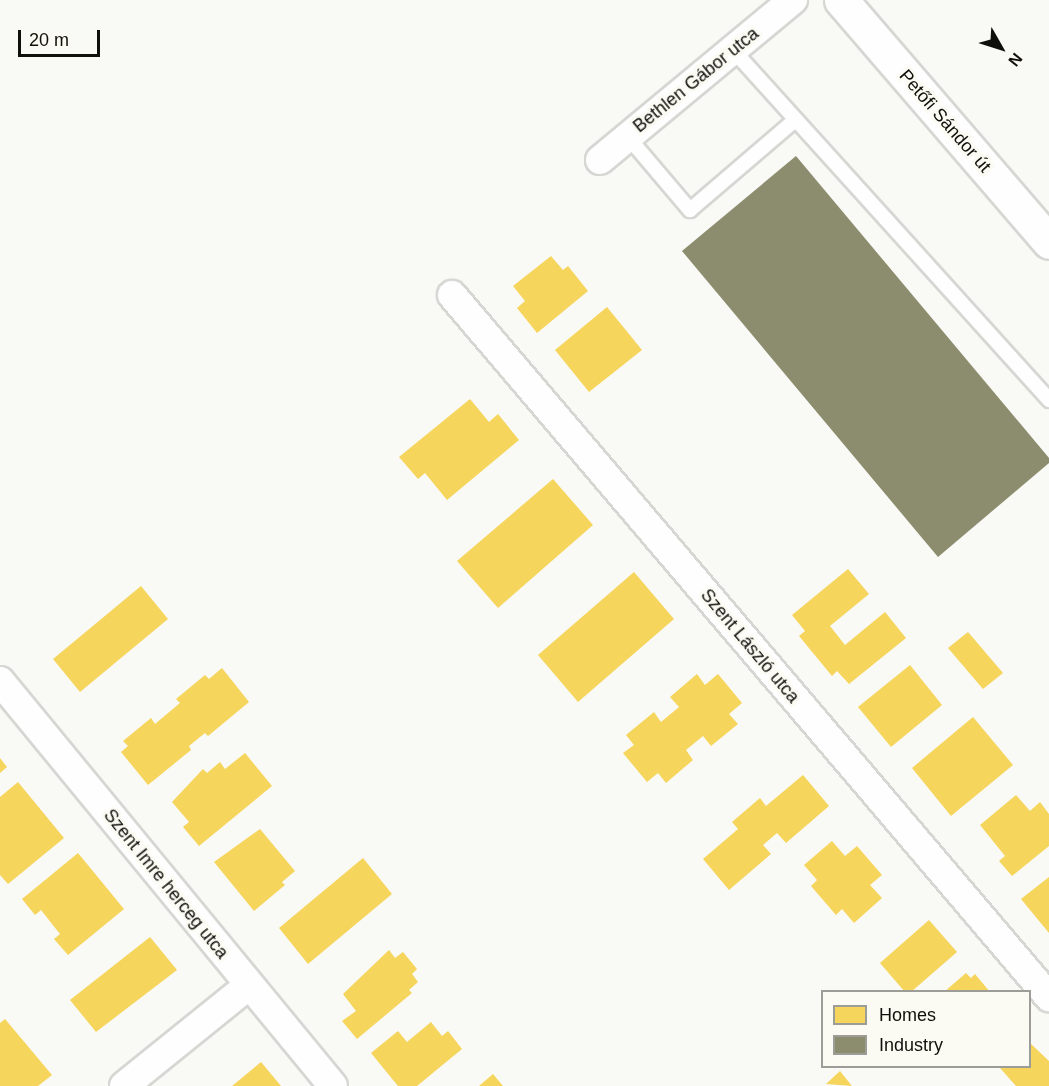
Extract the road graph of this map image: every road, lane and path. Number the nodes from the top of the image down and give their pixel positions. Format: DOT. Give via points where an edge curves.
graph roads {
  1 [pos="793,0"];
  2 [pos="841,0"];
  3 [pos="733,50"];
  4 [pos="794,121"];
  5 [pos="628,136"];
  6 [pos="600,160"];
  7 [pos="1049,242"];
  8 [pos="452,295"];
  9 [pos="1049,400"];
  10 [pos="0,681"];
  11 [pos="249,984"];
  12 [pos="1049,998"];
  13 [pos="124,1086"];
  14 [pos="333,1086"];
  1 -- 3 [label="street, Bethlen Gábor utca"];
  2 -- 7 [label="main road, Petőfi Sándor út"];
  3 -- 4 [label="lane"];
  3 -- 5 [label="street, Bethlen Gábor utca"];
  4 -- 5 [label="lane" via="690,210"];
  4 -- 9 [label="lane"];
  5 -- 6 [label="street, Bethlen Gábor utca"];
  8 -- 12 [label="street, Szent László utca"];
  10 -- 11 [label="street, Szent Imre herceg utca"];
  11 -- 13 [label="street"];
  11 -- 14 [label="street, Szent Imre herceg utca"];
}
